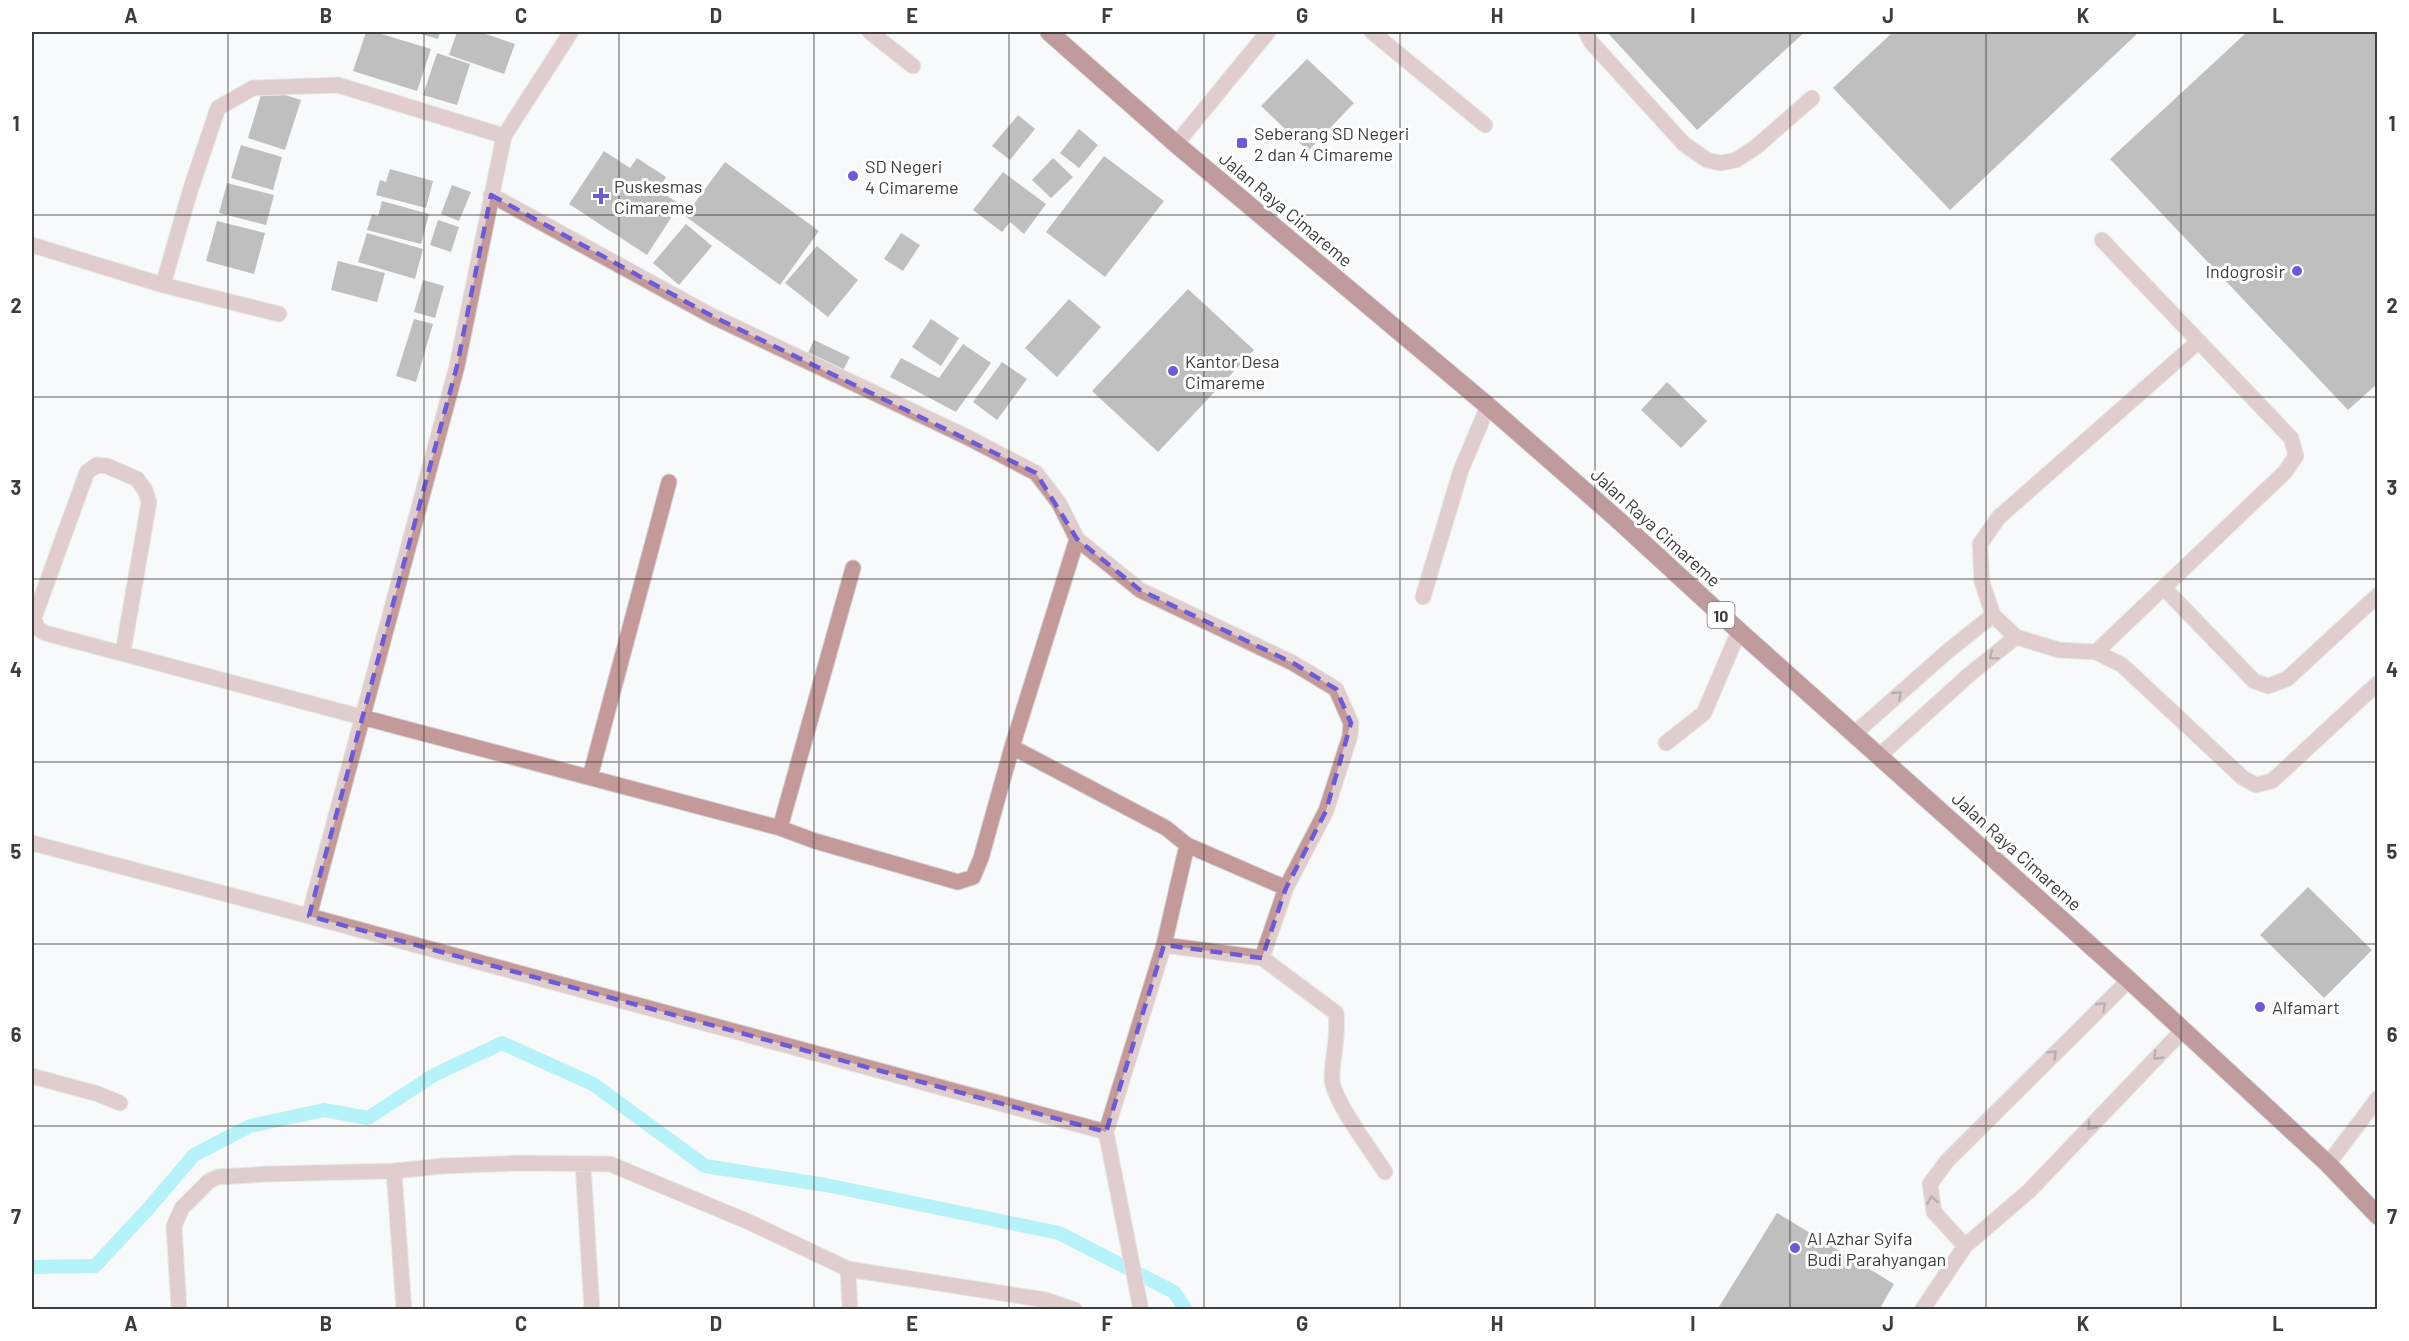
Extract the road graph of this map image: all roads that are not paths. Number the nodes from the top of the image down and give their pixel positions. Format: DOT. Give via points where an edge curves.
graph roads {
  1 [pos="571,32"];
  2 [pos="870,32"];
  3 [pos="1052,32"];
  4 [pos="1268,32"];
  5 [pos="1372,32"];
  6 [pos="1586,32"];
  7 [pos="913,66"];
  8 [pos="1812,98"];
  9 [pos="1485,125"];
  10 [pos="504,136"];
  11 [pos="1176,144"];
  12 [pos="491,195"];
  13 [pos="2102,240"];
  14 [pos="32,245"];
  15 [pos="164,285"];
  16 [pos="279,314"];
  17 [pos="2199,341"];
  18 [pos="1488,406"];
  19 [pos="669,482"];
  20 [pos="1077,539"];
  21 [pos="853,568"];
  22 [pos="2164,588"];
  23 [pos="2378,595"];
  24 [pos="1423,597"];
  25 [pos="1993,615"];
  26 [pos="1739,631"];
  27 [pos="2016,637"];
  28 [pos="123,652"];
  29 [pos="2096,652"];
  30 [pos="2378,683"];
  31 [pos="364,718"];
  32 [pos="1854,734"];
  33 [pos="1666,743"];
  34 [pos="1012,747"];
  35 [pos="1879,756"];
  36 [pos="590,777"];
  37 [pos="780,828"];
  38 [pos="32,843"];
  39 [pos="1187,845"];
  40 [pos="1286,888"];
  41 [pos="309,916"];
  42 [pos="1164,945"];
  43 [pos="1262,958"];
  44 [pos="2129,980"];
  45 [pos="2183,1030"];
  46 [pos="32,1076"];
  47 [pos="2378,1098"];
  48 [pos="120,1103"];
  49 [pos="1106,1132"];
  50 [pos="583,1164"];
  51 [pos="2328,1164"];
  52 [pos="394,1171"];
  53 [pos="1385,1172"];
  54 [pos="2378,1216"];
  55 [pos="1965,1246"];
  56 [pos="849,1269"];
  57 [pos="1047,1305"];
  58 [pos="1140,1305"];
  59 [pos="179,1310"];
  60 [pos="404,1310"];
  61 [pos="592,1310"];
  62 [pos="850,1310"];
  63 [pos="1075,1310"];
  64 [pos="1922,1310"];
  1 -- 10 [label="street"];
  2 -- 7 [label="street"];
  3 -- 11 [label="highway, Jalan Raya Cimareme / 10"];
  4 -- 11 [label="street"];
  5 -- 9 [label="street"];
  6 -- 8 [label="street" via="1684,144 1707,160 1736,160"];
  10 -- 12 [label="street"];
  10 -- 15 [label="street" via="338,85 253,88 218,108"];
  11 -- 18 [label="highway, Jalan Raya Cimareme / 10"];
  12 -- 20 [label="street" via="712,316 1036,473 1059,503"];
  12 -- 31 [label="street" via="457,366"];
  13 -- 17 [label="street"];
  14 -- 15 [label="street"];
  15 -- 16 [label="street"];
  17 -- 22 [label="street" via="2291,438 2296,456 2285,472"];
  17 -- 25 [label="street" via="1999,518 1980,544 1982,582"];
  18 -- 24 [label="street" via="1461,470"];
  18 -- 26 [label="highway, Jalan Raya Cimareme / 10"];
  19 -- 36 [label="street"];
  20 -- 34 [label="street"];
  20 -- 40 [label="street" via="1140,590 1293,663 1335,689 1351,723 1350,736 1326,811"];
  21 -- 37 [label="street"];
  22 -- 23 [label="street" via="2254,681 2268,686 2287,679"];
  22 -- 29 [label="street"];
  25 -- 27 [label="street"];
  32 -- 25 [label="street, one-way"];
  26 -- 32 [label="highway, Jalan Raya Cimareme / 10"];
  26 -- 33 [label="street" via="1704,713"];
  27 -- 29 [label="street" via="2059,650"];
  27 -- 35 [label="street, one-way"];
  28 -- 28 [label="street" via="149,502 137,479 97,465 87,472 34,618 37,628 45,633"];
  28 -- 31 [label="street"];
  29 -- 30 [label="street" via="2122,665 2243,778 2256,785 2272,781"];
  31 -- 36 [label="street"];
  31 -- 41 [label="street"];
  32 -- 35 [label="highway, Jalan Raya Cimareme / 10"];
  34 -- 37 [label="street" via="974,877 958,882"];
  34 -- 39 [label="street" via="1166,828"];
  35 -- 44 [label="highway, Jalan Raya Cimareme / 10"];
  36 -- 37 [label="street"];
  38 -- 41 [label="street"];
  39 -- 40 [label="street"];
  39 -- 42 [label="street"];
  40 -- 43 [label="street"];
  41 -- 49 [label="street"];
  42 -- 43 [label="street"];
  42 -- 49 [label="street"];
  43 -- 53 [label="street" via="1336,1012 1338,1032 1331,1080 1336,1095"];
  44 -- 45 [label="highway, Jalan Raya Cimareme / 10"];
  55 -- 44 [label="street, one-way" via="1934,1212 1930,1184 1947,1161"];
  45 -- 51 [label="highway, Jalan Raya Cimareme / 10"];
  45 -- 55 [label="street, one-way" via="2029,1191"];
  46 -- 48 [label="street"];
  47 -- 51 [label="street"];
  49 -- 58 [label="street"];
  50 -- 52 [label="street" via="520,1163"];
  50 -- 56 [label="street" via="610,1164"];
  50 -- 61 [label="street"];
  51 -- 54 [label="highway, Jalan Raya Cimareme / 10"];
  52 -- 59 [label="street" via="268,1174 208,1181 182,1208 174,1227"];
  52 -- 60 [label="street"];
  55 -- 64 [label="street"];
  56 -- 57 [label="street"];
  56 -- 62 [label="street"];
  57 -- 63 [label="street"];
}
